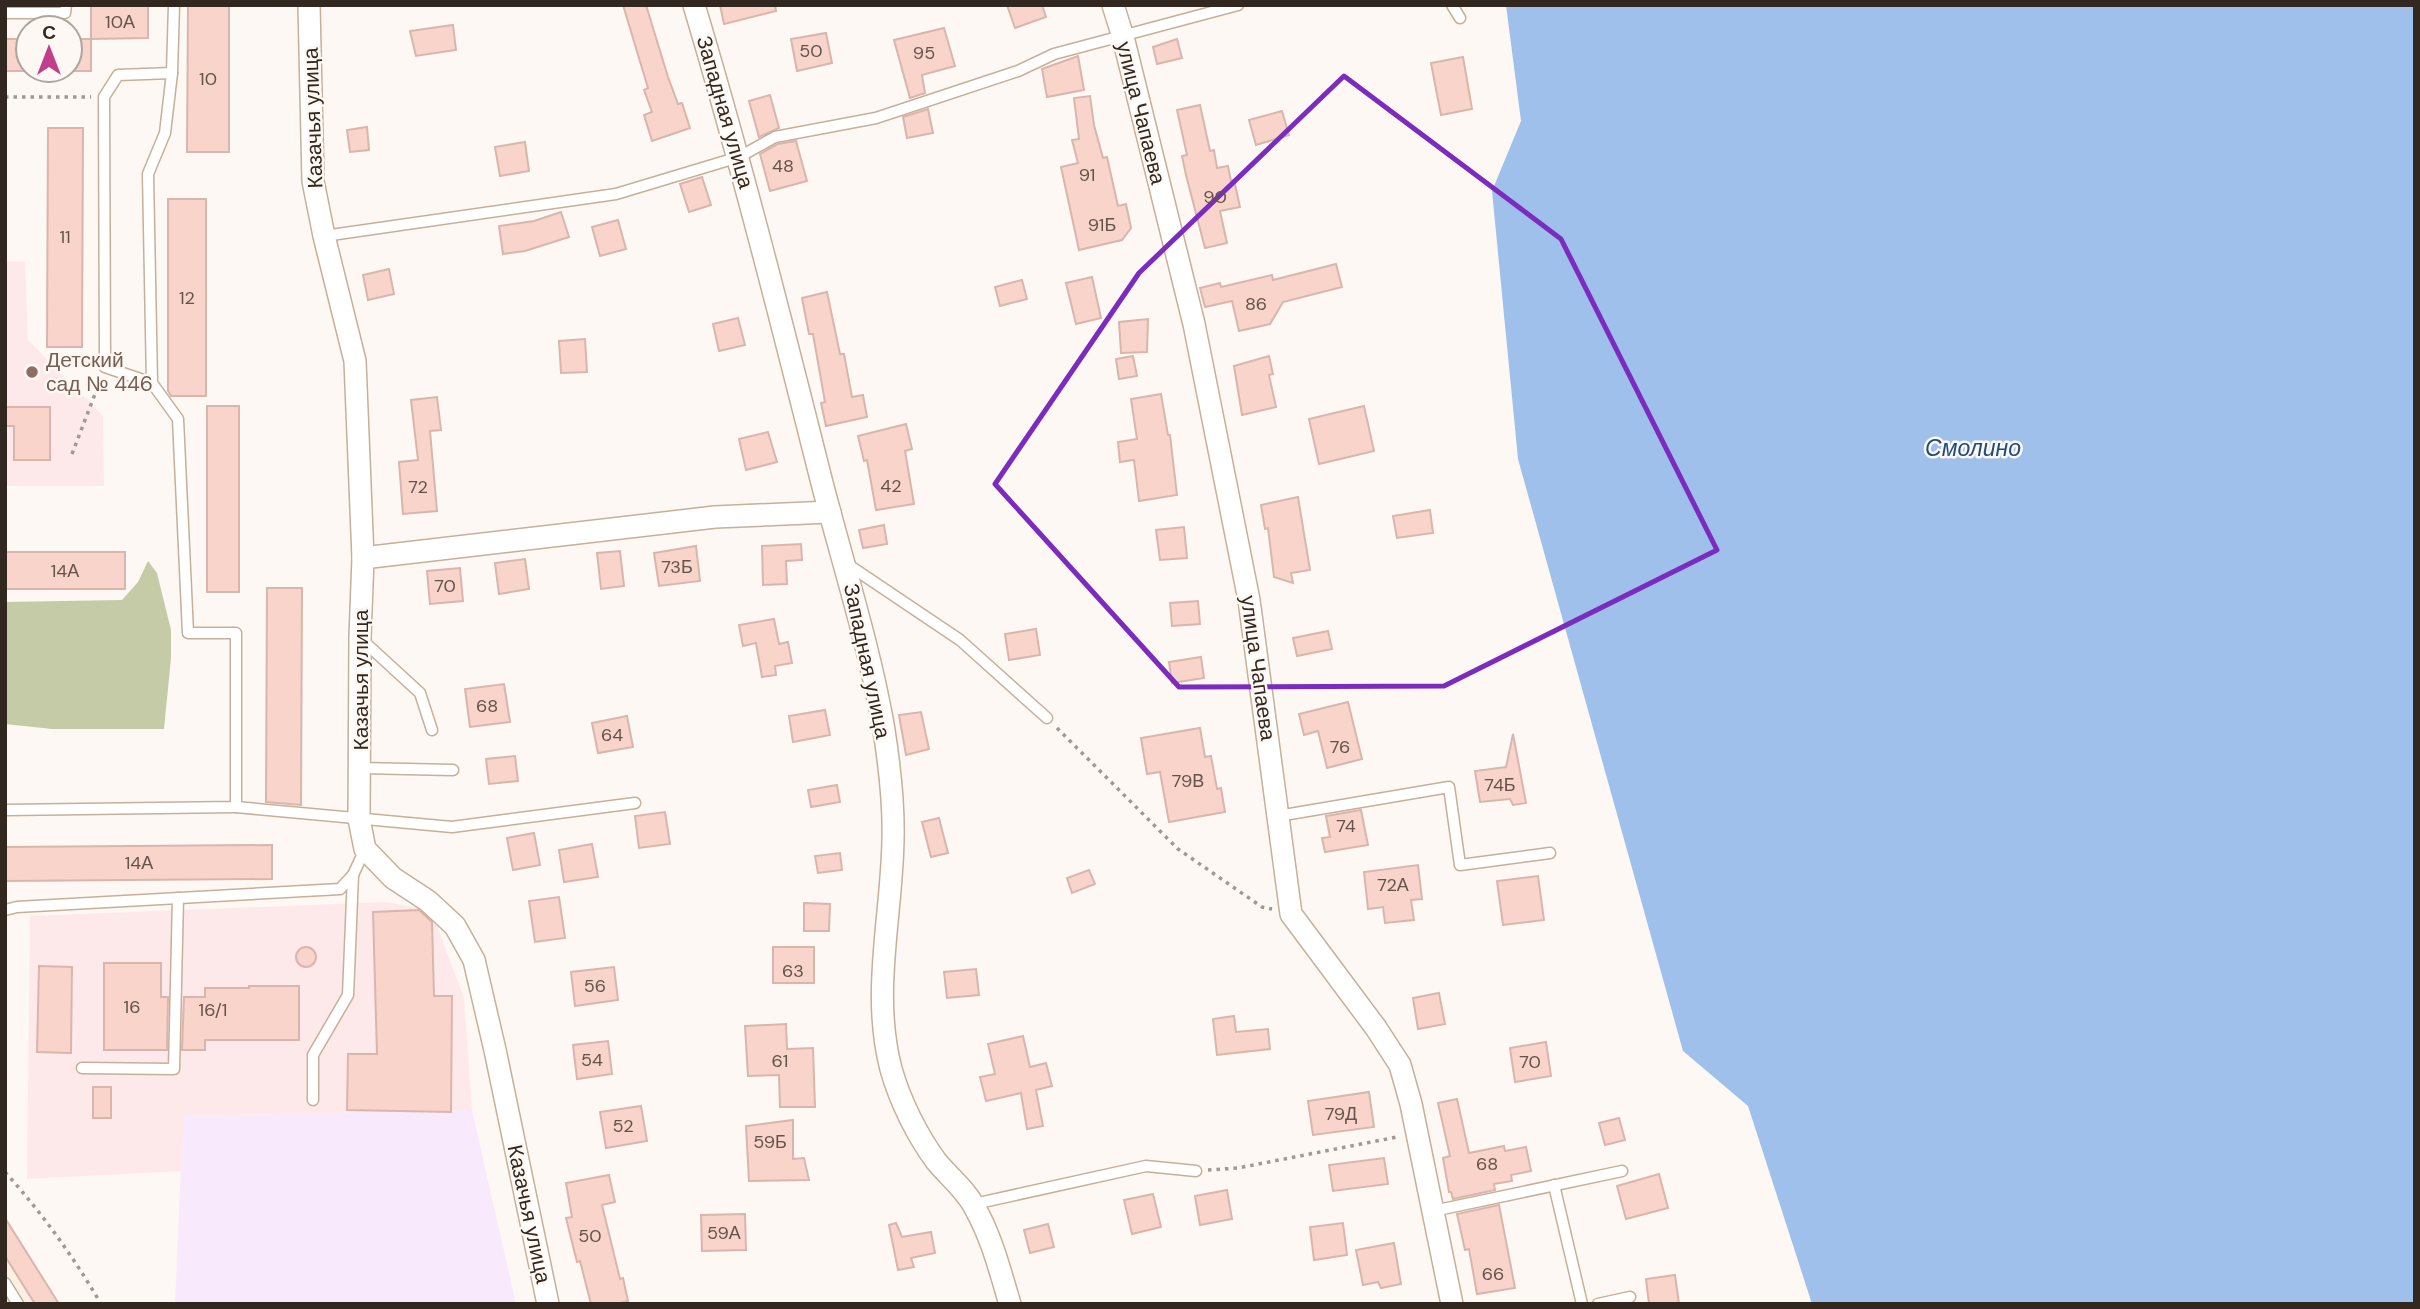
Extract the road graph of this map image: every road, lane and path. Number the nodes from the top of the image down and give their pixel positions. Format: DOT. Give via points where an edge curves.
graph roads {
  1 [pos="65,5"];
  2 [pos="174,5"];
  3 [pos="309,5"];
  4 [pos="694,5"];
  5 [pos="1113,5"];
  6 [pos="1238,5"];
  7 [pos="1452,5"];
  8 [pos="10,10"];
  9 [pos="1460,18"];
  10 [pos="1123,37"];
  11 [pos="172,73"];
  12 [pos="5,97"];
  13 [pos="104,97"];
  14 [pos="739,157"];
  15 [pos="324,236"];
  16 [pos="105,367"];
  17 [pos="152,383"];
  18 [pos="72,454"];
  19 [pos="830,512"];
  20 [pos="363,558"];
  21 [pos="845,563"];
  22 [pos="360,638"];
  23 [pos="1047,718"];
  24 [pos="432,730"];
  25 [pos="360,768"];
  26 [pos="453,770"];
  27 [pos="635,803"];
  28 [pos="236,807"];
  29 [pos="5,810"];
  30 [pos="1278,817"];
  31 [pos="359,819"];
  32 [pos="365,849"];
  33 [pos="1550,853"];
  34 [pos="353,875"];
  35 [pos="178,898"];
  36 [pos="5,910"];
  37 [pos="1291,914"];
  38 [pos="82,1068"];
  39 [pos="313,1100"];
  40 [pos="1417,1134"];
  41 [pos="1196,1171"];
  42 [pos="1622,1171"];
  43 [pos="5,1172"];
  44 [pos="1554,1185"];
  45 [pos="974,1204"];
  46 [pos="1433,1211"];
  47 [pos="5,1283"];
  48 [pos="1630,1297"];
  49 [pos="18,1304"];
  50 [pos="101,1304"];
  51 [pos="548,1304"];
  52 [pos="1010,1304"];
  53 [pos="1452,1304"];
  54 [pos="1582,1304"];
  55 [pos="1598,1304"];
  1 -- 8 [label="lane" via="65,13"];
  2 -- 11 [label="lane"];
  3 -- 15 [label="street, Казачья улица" via="313,181"];
  4 -- 14 [label="street, Западная улица"];
  5 -- 10 [label="street, улица Чапаева"];
  6 -- 10 [label="lane"];
  7 -- 9 [label="lane"];
  10 -- 14 [label="lane" via="1054,54 1018,71 876,118 775,138"];
  10 -- 30 [label="street, улица Чапаева" via="1194,324 1249,600"];
  11 -- 13 [label="lane" via="118,75"];
  11 -- 17 [label="lane" via="165,133 148,174"];
  12 -- 13 [label="path"];
  13 -- 16 [label="lane"];
  14 -- 15 [label="lane" via="616,194"];
  14 -- 19 [label="street, Западная улица"];
  15 -- 20 [label="street, Казачья улица" via="355,361"];
  16 -- 17 [label="lane"];
  16 -- 18 [label="path"];
  17 -- 28 [label="lane" via="178,419 188,633 236,633"];
  19 -- 20 [label="street" via="715,517"];
  19 -- 21 [label="street, Западная улица"];
  20 -- 22 [label="street, Казачья улица"];
  21 -- 23 [label="lane" via="960,640"];
  21 -- 45 [label="street, Западная улица" via="866,642 891,782 893,840 882,987 891,1069 902,1102 935,1159"];
  22 -- 24 [label="lane" via="420,693"];
  22 -- 25 [label="street, Казачья улица"];
  23 -- 37 [label="path" via="1178,849 1262,907"];
  25 -- 26 [label="lane"];
  25 -- 31 [label="street, Казачья улица"];
  27 -- 31 [label="lane" via="452,827"];
  28 -- 29 [label="lane"];
  28 -- 31 [label="lane"];
  30 -- 33 [label="lane" via="1449,787 1460,865"];
  30 -- 37 [label="street, улица Чапаева"];
  31 -- 32 [label="street, Казачья улица"];
  32 -- 34 [label="lane"];
  32 -- 51 [label="street, Казачья улица" via="393,878 455,926 474,960"];
  34 -- 35 [label="lane" via="340,889"];
  34 -- 39 [label="lane" via="348,995 313,1055"];
  35 -- 36 [label="lane"];
  35 -- 38 [label="lane" via="174,1069"];
  37 -- 40 [label="street, улица Чапаева" via="1400,1065"];
  40 -- 41 [label="path" via="1238,1168"];
  40 -- 46 [label="street, улица Чапаева"];
  41 -- 45 [label="lane" via="1146,1166"];
  42 -- 44 [label="lane"];
  43 -- 50 [label="path" via="37,1207"];
  44 -- 46 [label="lane"];
  44 -- 54 [label="lane"];
  45 -- 52 [label="street, Западная улица" via="990,1236"];
  46 -- 53 [label="street, улица Чапаева"];
  47 -- 49 [label="lane"];
  48 -- 55 [label="lane"];
}
